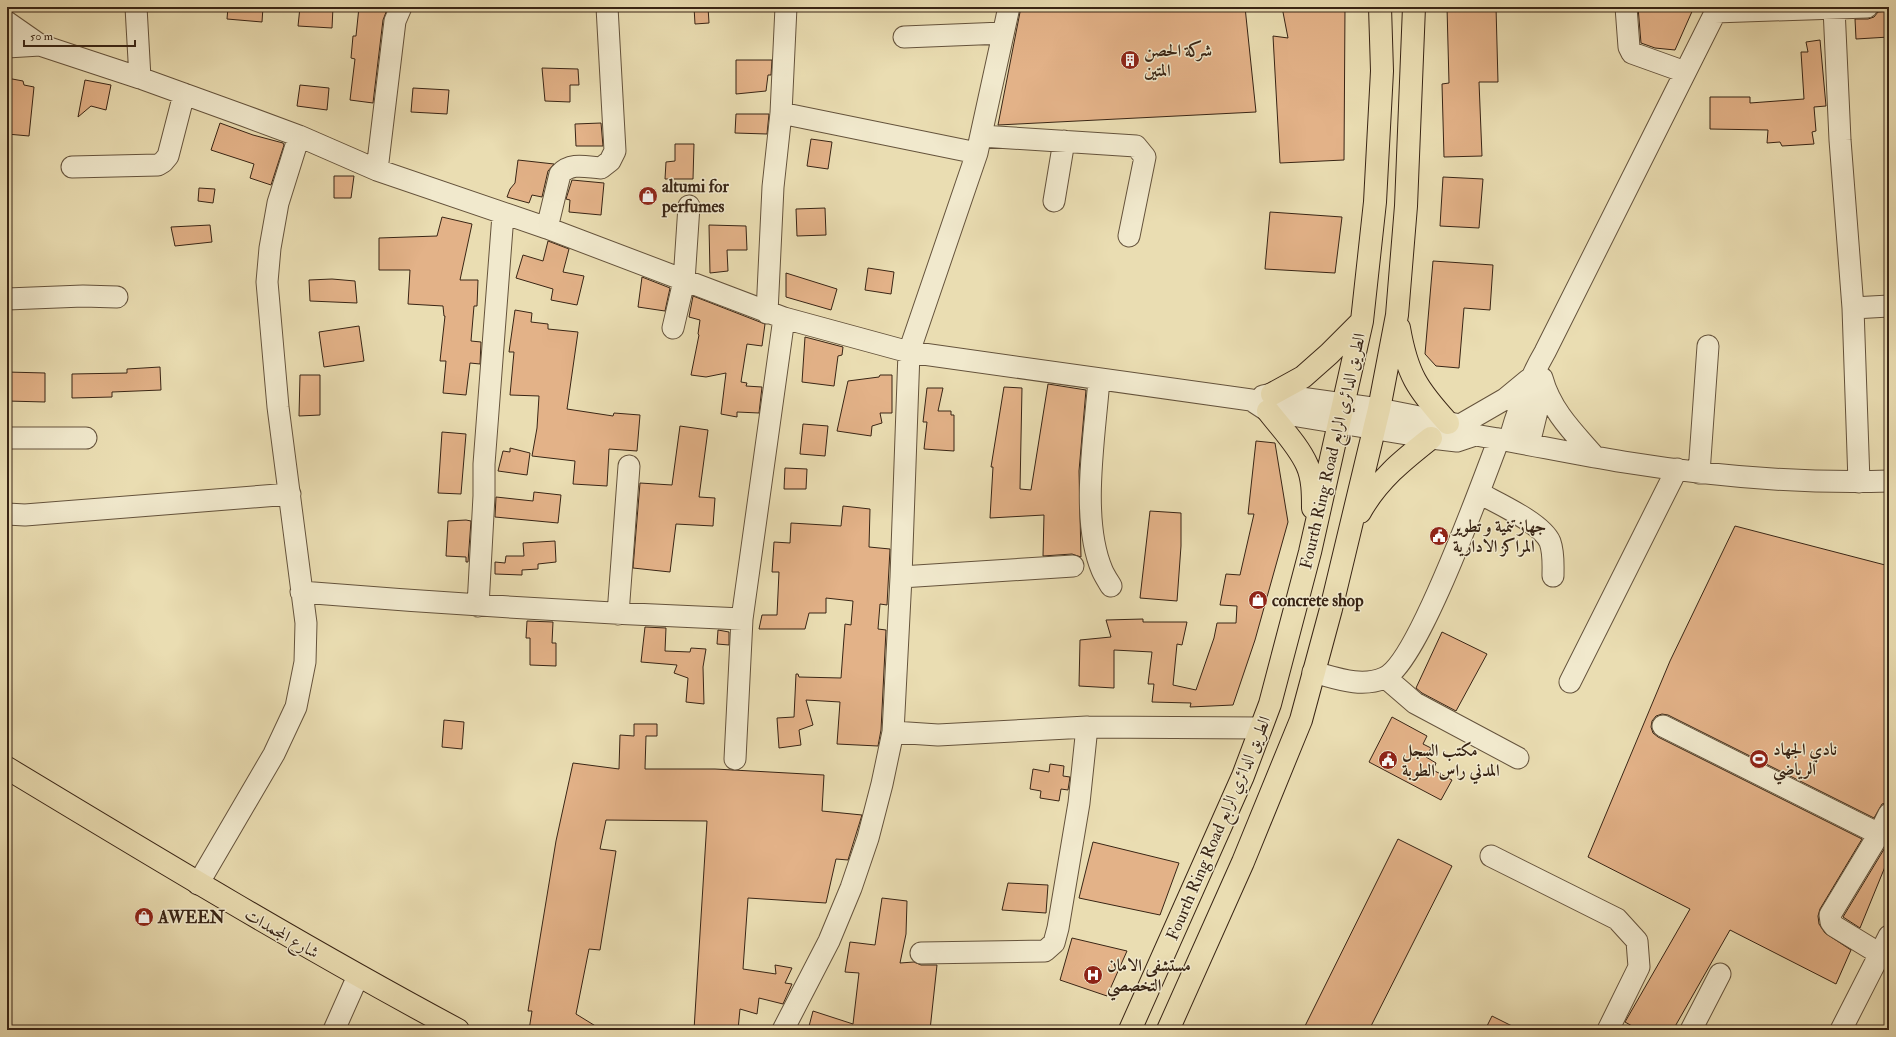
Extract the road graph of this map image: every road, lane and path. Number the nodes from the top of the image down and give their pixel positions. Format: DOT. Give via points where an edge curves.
graph roads {
  1 [pos="136,7"];
  2 [pos="401,7"];
  3 [pos="607,7"];
  4 [pos="786,7"];
  5 [pos="1008,7"];
  6 [pos="1380,7"];
  7 [pos="1414,7"];
  8 [pos="1626,7"];
  9 [pos="1867,7"];
  10 [pos="1834,8"];
  11 [pos="1717,9"];
  12 [pos="7,22"];
  13 [pos="1003,33"];
  14 [pos="904,37"];
  15 [pos="40,45"];
  16 [pos="7,47"];
  17 [pos="1685,72"];
  18 [pos="140,78"];
  19 [pos="184,94"];
  20 [pos="781,113"];
  21 [pos="299,136"];
  22 [pos="1064,141"];
  23 [pos="979,144"];
  24 [pos="72,166"];
  25 [pos="377,170"];
  26 [pos="1054,201"];
  27 [pos="689,206"];
  28 [pos="503,215"];
  29 [pos="547,228"];
  30 [pos="1129,236"];
  31 [pos="684,281"];
  32 [pos="117,297"];
  33 [pos="7,299"];
  34 [pos="1889,306"];
  35 [pos="1853,308"];
  36 [pos="1397,315"];
  37 [pos="776,316"];
  38 [pos="1362,321"];
  39 [pos="673,328"];
  40 [pos="1708,346"];
  41 [pos="909,352"];
  42 [pos="1536,378"];
  43 [pos="1099,379"];
  44 [pos="1263,402"];
  45 [pos="1342,413"];
  46 [pos="1377,419"];
  47 [pos="1461,428"];
  48 [pos="7,438"];
  49 [pos="86,438"];
  50 [pos="1431,438"];
  51 [pos="1512,441"];
  52 [pos="1595,457"];
  53 [pos="629,466"];
  54 [pos="1677,470"];
  55 [pos="1699,473"];
  56 [pos="1889,481"];
  57 [pos="1859,482"];
  58 [pos="1479,493"];
  59 [pos="290,494"];
  60 [pos="7,514"];
  61 [pos="1350,530"];
  62 [pos="1310,552"];
  63 [pos="1073,566"];
  64 [pos="1553,576"];
  65 [pos="901,577"];
  66 [pos="1111,586"];
  67 [pos="301,592"];
  68 [pos="478,606"];
  69 [pos="618,614"];
  70 [pos="742,619"];
  71 [pos="1313,672"];
  72 [pos="1386,678"];
  73 [pos="1570,682"];
  74 [pos="1663,726"];
  75 [pos="1087,727"];
  76 [pos="1261,728"];
  77 [pos="893,732"];
  78 [pos="735,758"];
  79 [pos="1518,758"];
  80 [pos="7,768"];
  81 [pos="1889,814"];
  82 [pos="1879,834"];
  83 [pos="1491,856"];
  84 [pos="198,884"];
  85 [pos="1884,945"];
  86 [pos="921,953"];
  87 [pos="1720,974"];
  88 [pos="358,976"];
  89 [pos="334,1030"];
  90 [pos="458,1030"];
  91 [pos="783,1030"];
  92 [pos="1130,1030"];
  93 [pos="1168,1030"];
  94 [pos="1608,1030"];
  95 [pos="1691,1030"];
  96 [pos="1840,1030"];
  1 -- 18 [label="street"];
  2 -- 25 [label="street" via="395,21"];
  3 -- 29 [label="street" via="615,151 610,161 601,168 565,168 560,174"];
  4 -- 20 [label="street"];
  5 -- 13 [label="street"];
  6 -- 38 [label="main road, Fourth Ring Road الطريق الدائري الرابع" via="1382,71 1375,202"];
  7 -- 36 [label="main road, Fourth Ring Road الطريق الدائري الرابع" via="1406,206"];
  8 -- 17 [label="street" via="1629,47 1632,53"];
  9 -- 10 [label="street"];
  10 -- 11 [label="street"];
  10 -- 35 [label="street" via="1840,140"];
  11 -- 17 [label="street"];
  12 -- 15 [label="street"];
  13 -- 14 [label="street"];
  13 -- 23 [label="street"];
  15 -- 16 [label="street"];
  15 -- 18 [label="street"];
  17 -- 42 [label="street" via="1544,352"];
  18 -- 19 [label="street"];
  19 -- 21 [label="street"];
  19 -- 24 [label="street" via="168,156 163,162 158,165"];
  20 -- 23 [label="street"];
  20 -- 37 [label="street" via="773,187"];
  21 -- 25 [label="street"];
  21 -- 59 [label="street" via="278,203 267,282 278,407"];
  22 -- 23 [label="street"];
  22 -- 26 [label="street"];
  22 -- 30 [label="street" via="1136,146 1145,157"];
  23 -- 41 [label="street"];
  25 -- 28 [label="street"];
  27 -- 31 [label="street"];
  28 -- 29 [label="street"];
  28 -- 68 [label="street" via="484,464"];
  29 -- 31 [label="street"];
  31 -- 37 [label="street"];
  31 -- 39 [label="street"];
  32 -- 33 [label="street"];
  34 -- 35 [label="street"];
  35 -- 57 [label="street"];
  36 -- 46 [label="main road, Fourth Ring Road الطريق الدائري الرابع"];
  36 -- 47 [label="main road" via="1404,355 1416,384"];
  37 -- 41 [label="street"];
  37 -- 70 [label="street"];
  38 -- 44 [label="main road" via="1303,377"];
  38 -- 45 [label="main road, Fourth Ring Road الطريق الدائري الرابع"];
  40 -- 55 [label="street"];
  41 -- 43 [label="street"];
  41 -- 65 [label="street"];
  42 -- 47 [label="street"];
  42 -- 51 [label="street" via="1519,404"];
  42 -- 52 [label="street" via="1551,404"];
  43 -- 44 [label="street"];
  43 -- 66 [label="street" via="1091,515 1096,550 1102,571"];
  44 -- 45 [label="street"];
  44 -- 62 [label="main road" via="1307,465 1313,488"];
  45 -- 46 [label="street"];
  45 -- 62 [label="main road, Fourth Ring Road الطريق الدائري الرابع"];
  46 -- 47 [label="street"];
  46 -- 50 [label="street"];
  46 -- 61 [label="main road, Fourth Ring Road الطريق الدائري الرابع"];
  47 -- 50 [label="street" via="1457,441"];
  47 -- 51 [label="street"];
  48 -- 49 [label="street"];
  50 -- 61 [label="main road" via="1405,458 1379,484"];
  51 -- 52 [label="street"];
  51 -- 58 [label="street"];
  52 -- 54 [label="street"];
  53 -- 69 [label="street"];
  54 -- 55 [label="street"];
  54 -- 73 [label="street"];
  55 -- 57 [label="street" via="1812,482"];
  56 -- 57 [label="street"];
  58 -- 64 [label="street" via="1531,522 1549,541 1553,556"];
  58 -- 72 [label="street" via="1431,607 1404,659"];
  59 -- 60 [label="street" via="25,515"];
  59 -- 67 [label="street"];
  61 -- 71 [label="main road, Fourth Ring Road الطريق الدائري الرابع"];
  62 -- 76 [label="main road, Fourth Ring Road الطريق الدائري الرابع" via="1270,704"];
  63 -- 65 [label="street"];
  65 -- 77 [label="street"];
  67 -- 68 [label="street"];
  67 -- 84 [label="street" via="306,623 305,662 296,707 274,754"];
  68 -- 69 [label="street"];
  69 -- 70 [label="street"];
  70 -- 78 [label="street"];
  71 -- 72 [label="street" via="1346,681 1368,682"];
  71 -- 93 [label="main road, Fourth Ring Road الطريق الدائري الرابع" via="1301,720 1274,790"];
  72 -- 79 [label="street" via="1415,703"];
  74 -- 82 [label="street"];
  75 -- 76 [label="street"];
  75 -- 77 [label="street" via="938,735"];
  75 -- 86 [label="street" via="1079,803 1054,943 1045,951"];
  76 -- 92 [label="main road, Fourth Ring Road الطريق الدائري الرابع" via="1212,849"];
  77 -- 91 [label="street" via="868,838 851,888 829,941"];
  80 -- 84 [label="main road, شارع المجمدات"];
  81 -- 82 [label="street"];
  82 -- 85 [label="street" via="1830,915 1834,926"];
  83 -- 94 [label="street" via="1617,919 1637,941 1639,967"];
  84 -- 88 [label="main road, شارع المجمدات"];
  85 -- 96 [label="street"];
  87 -- 95 [label="street"];
  88 -- 89 [label="street"];
  88 -- 90 [label="main road, شارع المجمدات"];
}
